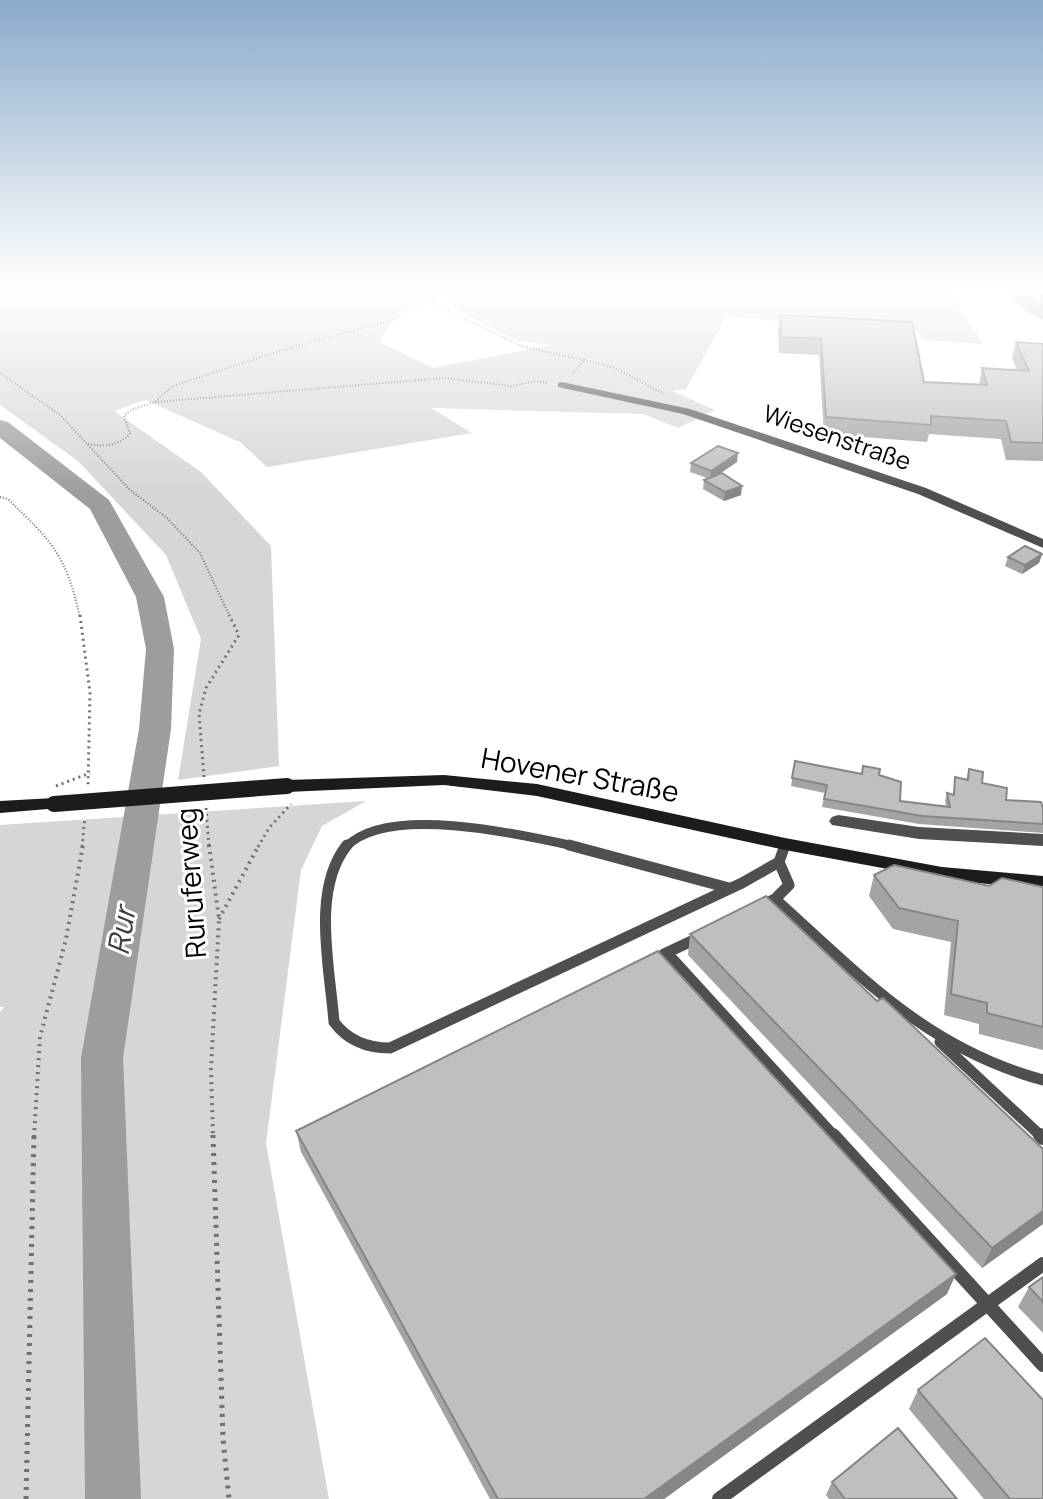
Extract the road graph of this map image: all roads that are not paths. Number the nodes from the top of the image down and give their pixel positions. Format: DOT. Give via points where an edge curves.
graph roads {
  1 [pos="562,385"];
  2 [pos="1043,544"];
  3 [pos="0,807"];
  4 [pos="838,821"];
  5 [pos="1043,840"];
  6 [pos="785,844"];
  7 [pos="779,862"];
  8 [pos="1043,883"];
  9 [pos="729,888"];
  10 [pos="775,899"];
  11 [pos="748,913"];
  12 [pos="708,933"];
  13 [pos="667,953"];
  14 [pos="653,960"];
  15 [pos="930,1032"];
  16 [pos="1043,1080"];
  17 [pos="1043,1138"];
  18 [pos="1043,1264"];
  19 [pos="988,1304"];
  20 [pos="1043,1365"];
  21 [pos="719,1499"];
  1 -- 2 [label="street, Wiesenstraße" via="686,411 922,491"];
  3 -- 6 [label="main road, Hovener Straße, bridge" via="444,780 537,790"];
  4 -- 5 [label="street" via="919,833"];
  6 -- 7 [label="lane"];
  6 -- 8 [label="main road, Hovener Straße" via="942,873"];
  7 -- 9 [label="lane"];
  7 -- 10 [label="lane" via="789,885"];
  9 -- 9 [label="lane" via="544,838 421,826 366,832 338,857 325,899 334,1022 340,1032 372,1049 390,1048"];
  10 -- 11 [label="lane"];
  10 -- 15 [label="lane"];
  12 -- 13 [label="lane"];
  13 -- 14 [label="lane"];
  13 -- 19 [label="lane"];
  15 -- 16 [label="lane" via="986,1064"];
  15 -- 17 [label="lane"];
  18 -- 19 [label="lane"];
  19 -- 20 [label="lane"];
  19 -- 21 [label="lane"];
}
